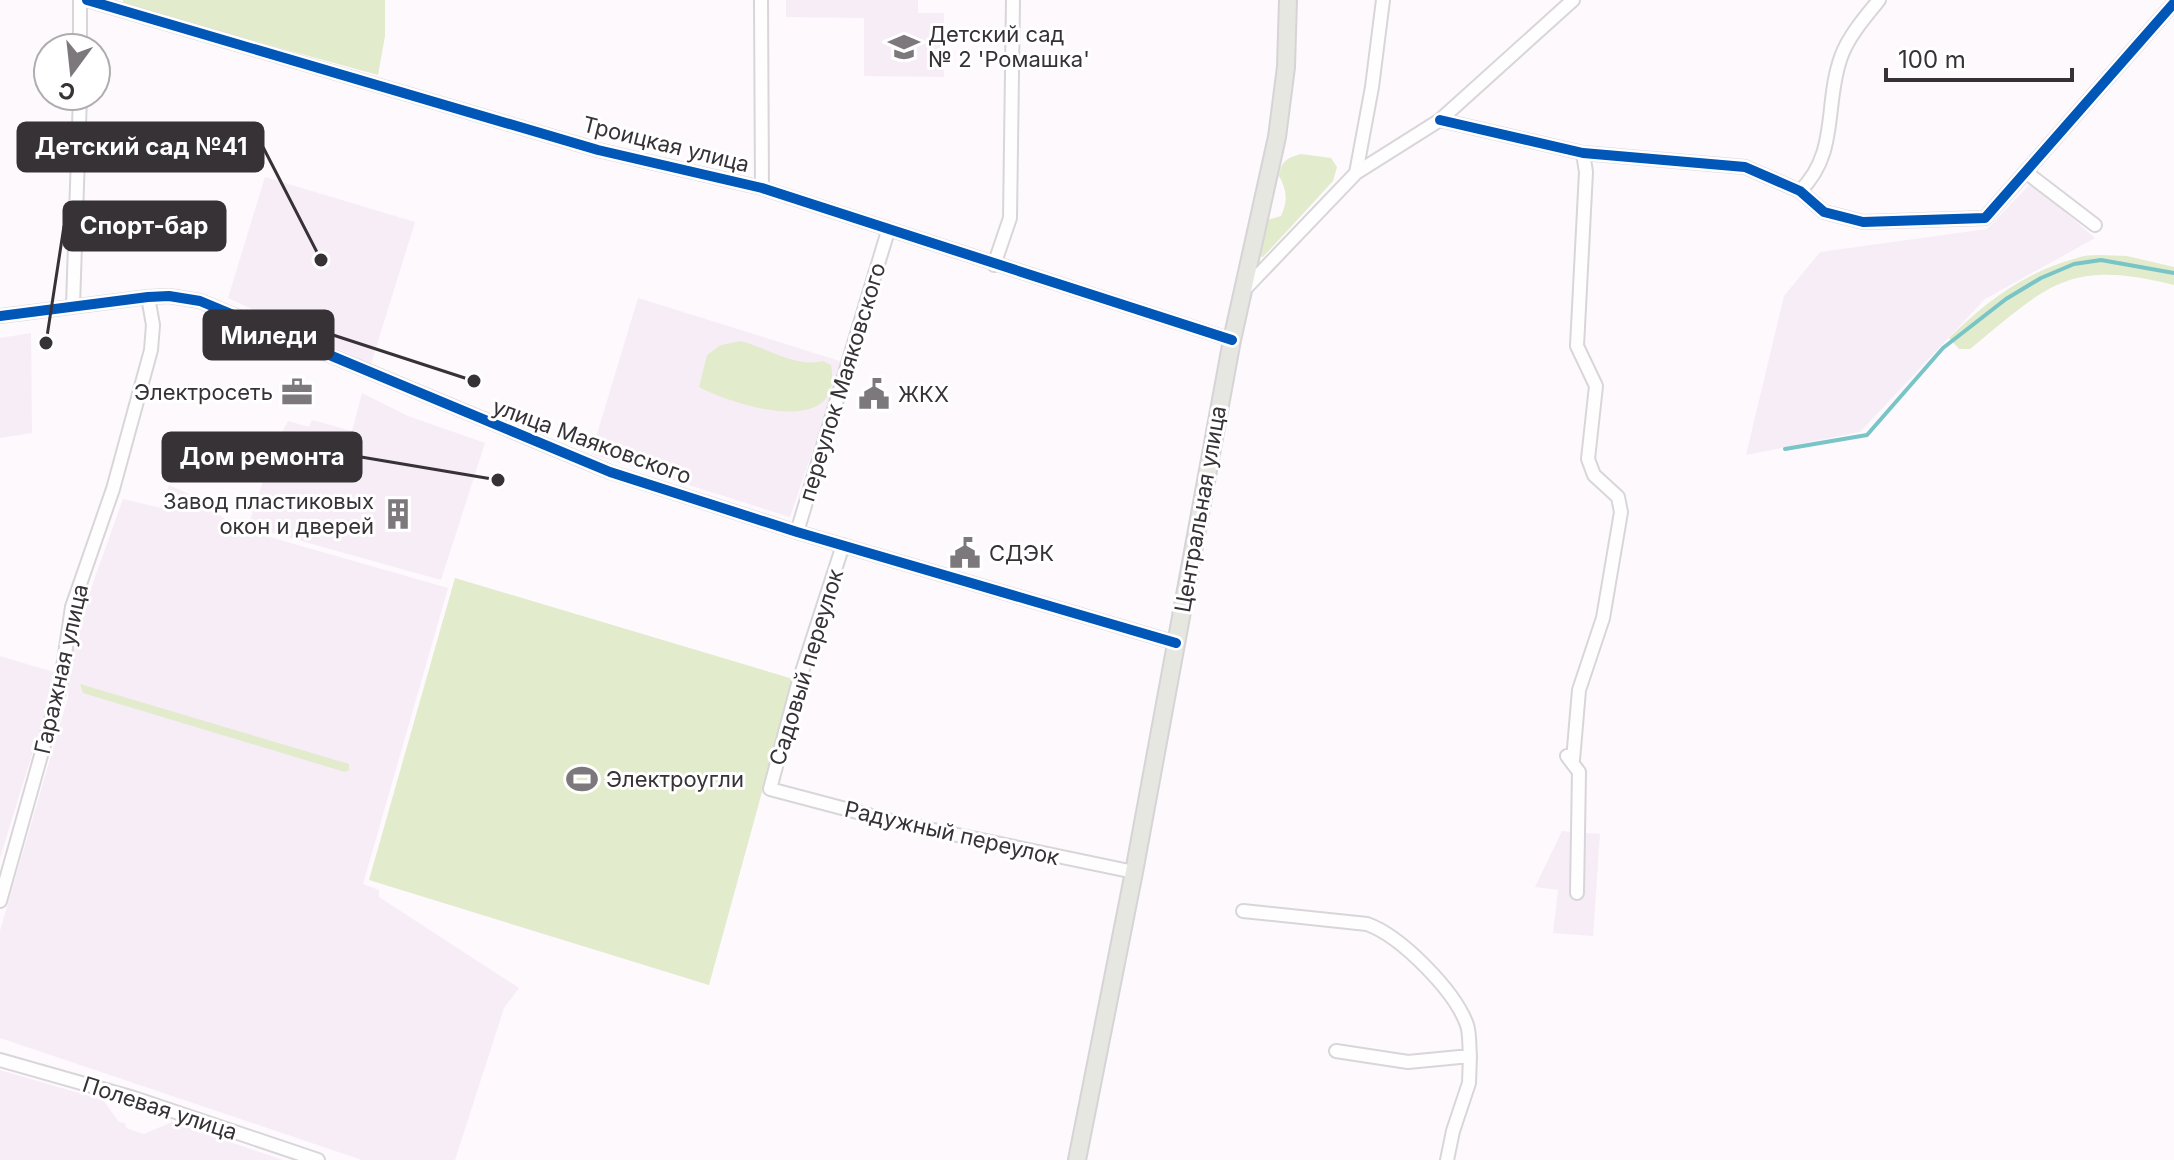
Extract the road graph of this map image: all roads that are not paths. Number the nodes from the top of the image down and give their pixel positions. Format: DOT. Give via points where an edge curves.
graph roads {
  1 [pos="80,0"];
  2 [pos="87,0"];
  3 [pos="761,0"];
  4 [pos="1013,0"];
  5 [pos="1288,0"];
  6 [pos="1383,0"];
  7 [pos="1573,0"];
  8 [pos="1879,0"];
  9 [pos="2174,3"];
  10 [pos="80,32"];
  11 [pos="79,112"];
  12 [pos="1440,120"];
  13 [pos="1583,153"];
  14 [pos="1356,173"];
  15 [pos="2027,173"];
  16 [pos="762,188"];
  17 [pos="1800,191"];
  18 [pos="2095,225"];
  19 [pos="888,231"];
  20 [pos="994,265"];
  21 [pos="1245,289"];
  22 [pos="148,297"];
  23 [pos="73,305"];
  24 [pos="0,316"];
  25 [pos="1232,340"];
  26 [pos="797,532"];
  27 [pos="843,545"];
  28 [pos="1176,643"];
  29 [pos="770,789"];
  30 [pos="1134,872"];
  31 [pos="1577,893"];
  32 [pos="0,901"];
  33 [pos="1243,911"];
  34 [pos="1336,1051"];
  35 [pos="1470,1056"];
  36 [pos="0,1060"];
  37 [pos="318,1160"];
  38 [pos="1077,1160"];
  39 [pos="1447,1160"];
  1 -- 10 [label="street"];
  2 -- 16 [label="street, Троицкая улица" via="598,150"];
  3 -- 16 [label="street"];
  4 -- 20 [label="street" via="1010,218"];
  5 -- 21 [label="main road, Центральная улица" via="1281,113"];
  6 -- 14 [label="street"];
  7 -- 12 [label="street"];
  8 -- 17 [label="street" via="1841,55 1827,147 1812,180"];
  9 -- 15 [label="street"];
  11 -- 23 [label="street"];
  12 -- 13 [label="street"];
  12 -- 14 [label="street"];
  13 -- 17 [label="street" via="1745,167"];
  13 -- 31 [label="street" via="1577,346 1596,386 1588,459 1594,475 1618,497 1621,512 1603,618 1579,690 1573,760 1567,756 1579,772"];
  14 -- 21 [label="street"];
  15 -- 17 [label="street" via="1985,218 1863,222 1824,212"];
  15 -- 18 [label="street"];
  16 -- 19 [label="street, Троицкая улица"];
  19 -- 20 [label="street, Троицкая улица"];
  19 -- 26 [label="street, переулок Маяковского"];
  20 -- 25 [label="street, Троицкая улица"];
  21 -- 25 [label="main road, Центральная улица"];
  22 -- 23 [label="street, улица Маяковского"];
  22 -- 26 [label="street, улица Маяковского" via="186,298 214,306 573,459"];
  22 -- 32 [label="street, Гаражная улица" via="151,350 113,489 72,607 60,688"];
  23 -- 24 [label="street, улица Маяковского"];
  25 -- 28 [label="main road, Центральная улица"];
  26 -- 27 [label="street, улица Маяковского"];
  27 -- 28 [label="street, улица Маяковского"];
  27 -- 29 [label="street, Садовый переулок"];
  28 -- 30 [label="main road, Центральная улица"];
  29 -- 30 [label="street, Радужный переулок" via="895,822"];
  30 -- 38 [label="main road, Центральная улица"];
  33 -- 35 [label="street" via="1367,924 1389,934 1457,1005 1468,1028"];
  34 -- 35 [label="street" via="1408,1062"];
  35 -- 39 [label="street" via="1469,1083"];
  36 -- 37 [label="street, Полевая улица"];
}
